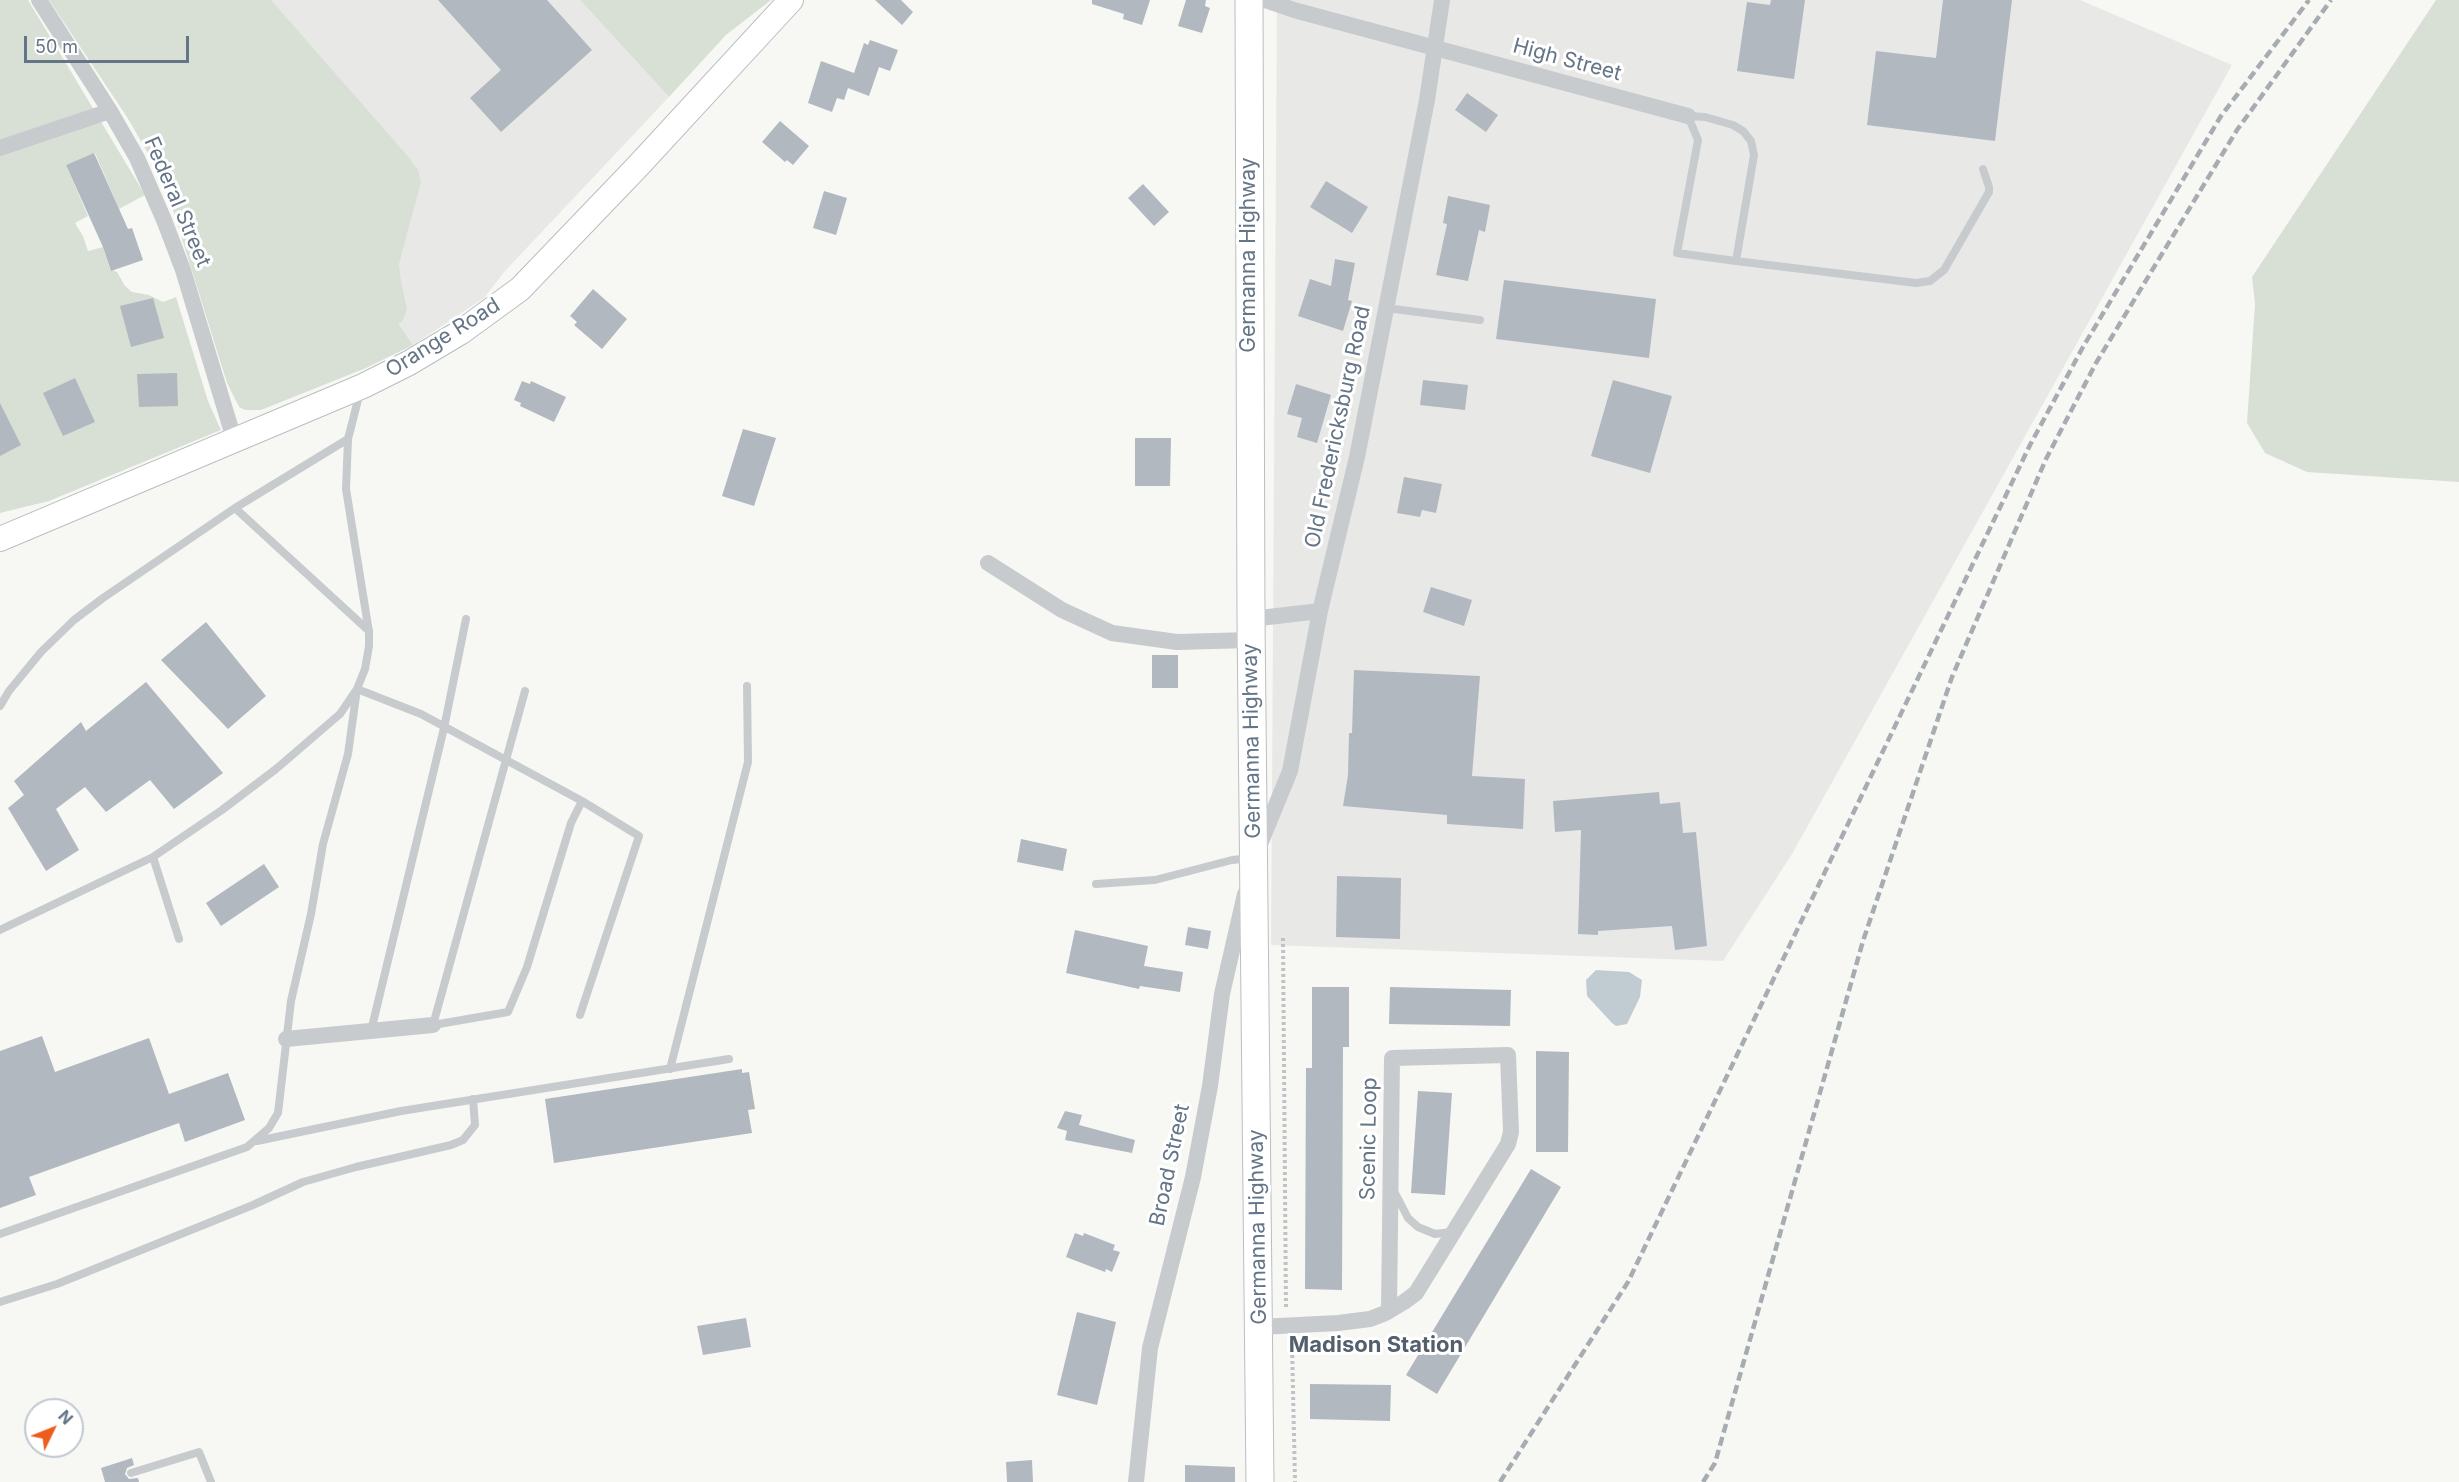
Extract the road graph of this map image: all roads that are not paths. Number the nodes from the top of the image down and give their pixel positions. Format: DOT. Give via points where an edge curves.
graph roads {
  1 [pos="39,0"];
  2 [pos="791,0"];
  3 [pos="1249,0"];
  4 [pos="1265,0"];
  5 [pos="1442,0"];
  6 [pos="1434,49"];
  7 [pos="110,111"];
  8 [pos="1688,116"];
  9 [pos="0,148"];
  10 [pos="1983,169"];
  11 [pos="1736,261"];
  12 [pos="1386,308"];
  13 [pos="1480,320"];
  14 [pos="363,386"];
  15 [pos="234,439"];
  16 [pos="348,439"];
  17 [pos="235,508"];
  18 [pos="0,538"];
  19 [pos="988,563"];
  20 [pos="1320,611"];
  21 [pos="466,619"];
  22 [pos="1251,630"];
  23 [pos="369,632"];
  24 [pos="747,686"];
  25 [pos="357,689"];
  26 [pos="525,691"];
  27 [pos="0,706"];
  28 [pos="444,728"];
  29 [pos="507,760"];
  30 [pos="582,801"];
  31 [pos="153,856"];
  32 [pos="1254,858"];
  33 [pos="1096,884"];
  34 [pos="0,930"];
  35 [pos="179,939"];
  36 [pos="580,1015"];
  37 [pos="433,1025"];
  38 [pos="371,1032"];
  39 [pos="286,1039"];
  40 [pos="729,1059"];
  41 [pos="670,1069"];
  42 [pos="473,1099"];
  43 [pos="256,1141"];
  44 [pos="1390,1184"];
  45 [pos="1456,1230"];
  46 [pos="0,1234"];
  47 [pos="0,1302"];
  48 [pos="1389,1311"];
  49 [pos="1259,1327"];
  50 [pos="131,1473"];
  51 [pos="211,1482"];
  52 [pos="1136,1482"];
  53 [pos="1260,1482"];
  1 -- 7 [label="street, Federal Street"];
  2 -- 14 [label="main road, Orange Road" via="520,289 461,332"];
  3 -- 22 [label="main road, Germanna Highway"];
  4 -- 6 [label="street, High Street"];
  5 -- 6 [label="street, Old Fredericksburg Road"];
  6 -- 8 [label="street, High Street"];
  6 -- 12 [label="street, Old Fredericksburg Road"];
  7 -- 9 [label="street"];
  7 -- 15 [label="street, Federal Street" via="137,158 183,270"];
  8 -- 11 [label="lane" via="1733,125 1751,141 1754,155"];
  8 -- 11 [label="lane" via="1698,140 1677,253"];
  10 -- 11 [label="lane" via="1989,192 1944,270 1930,281 1916,284"];
  12 -- 13 [label="lane"];
  12 -- 20 [label="street, Old Fredericksburg Road" via="1357,457"];
  14 -- 15 [label="main road, Orange Road"];
  14 -- 16 [label="lane"];
  15 -- 18 [label="main road, Orange Road"];
  16 -- 17 [label="lane"];
  16 -- 23 [label="lane" via="346,489"];
  17 -- 23 [label="lane"];
  17 -- 27 [label="lane" via="74,620 41,652"];
  19 -- 22 [label="street" via="1062,610 1112,633 1177,642"];
  20 -- 22 [label="street"];
  20 -- 32 [label="street, Old Fredericksburg Road" via="1290,771"];
  21 -- 28 [label="lane"];
  22 -- 32 [label="main road, Germanna Highway"];
  23 -- 25 [label="lane" via="365,669"];
  24 -- 41 [label="lane" via="748,762"];
  25 -- 28 [label="lane" via="421,714"];
  25 -- 31 [label="lane" via="340,714 276,769"];
  25 -- 39 [label="lane" via="348,754 323,843"];
  26 -- 29 [label="lane"];
  28 -- 29 [label="lane"];
  28 -- 38 [label="lane"];
  29 -- 30 [label="lane"];
  29 -- 37 [label="lane"];
  30 -- 36 [label="lane" via="639,836"];
  30 -- 37 [label="lane" via="570,823 527,967 508,1012"];
  31 -- 34 [label="lane"];
  31 -- 35 [label="lane"];
  32 -- 33 [label="lane" via="1155,880"];
  32 -- 49 [label="main road, Germanna Highway"];
  32 -- 52 [label="street, Broad Street" via="1222,994 1193,1176 1150,1348"];
  37 -- 38 [label="street"];
  38 -- 39 [label="street"];
  39 -- 43 [label="lane" via="278,1113"];
  40 -- 41 [label="lane"];
  41 -- 42 [label="lane"];
  42 -- 43 [label="lane"];
  42 -- 47 [label="lane" via="476,1125 463,1140 303,1182 57,1284"];
  43 -- 46 [label="lane"];
  44 -- 45 [label="lane" via="1412,1223 1435,1234"];
  44 -- 45 [label="street, Scenic Loop" via="1392,1058 1508,1055 1510,1138"];
  44 -- 48 [label="street, Scenic Loop"];
  45 -- 48 [label="street, Scenic Loop" via="1416,1293"];
  48 -- 49 [label="street, Scenic Loop" via="1362,1320"];
  49 -- 53 [label="main road, Germanna Highway"];
  50 -- 51 [label="lane" via="199,1452"];
}
